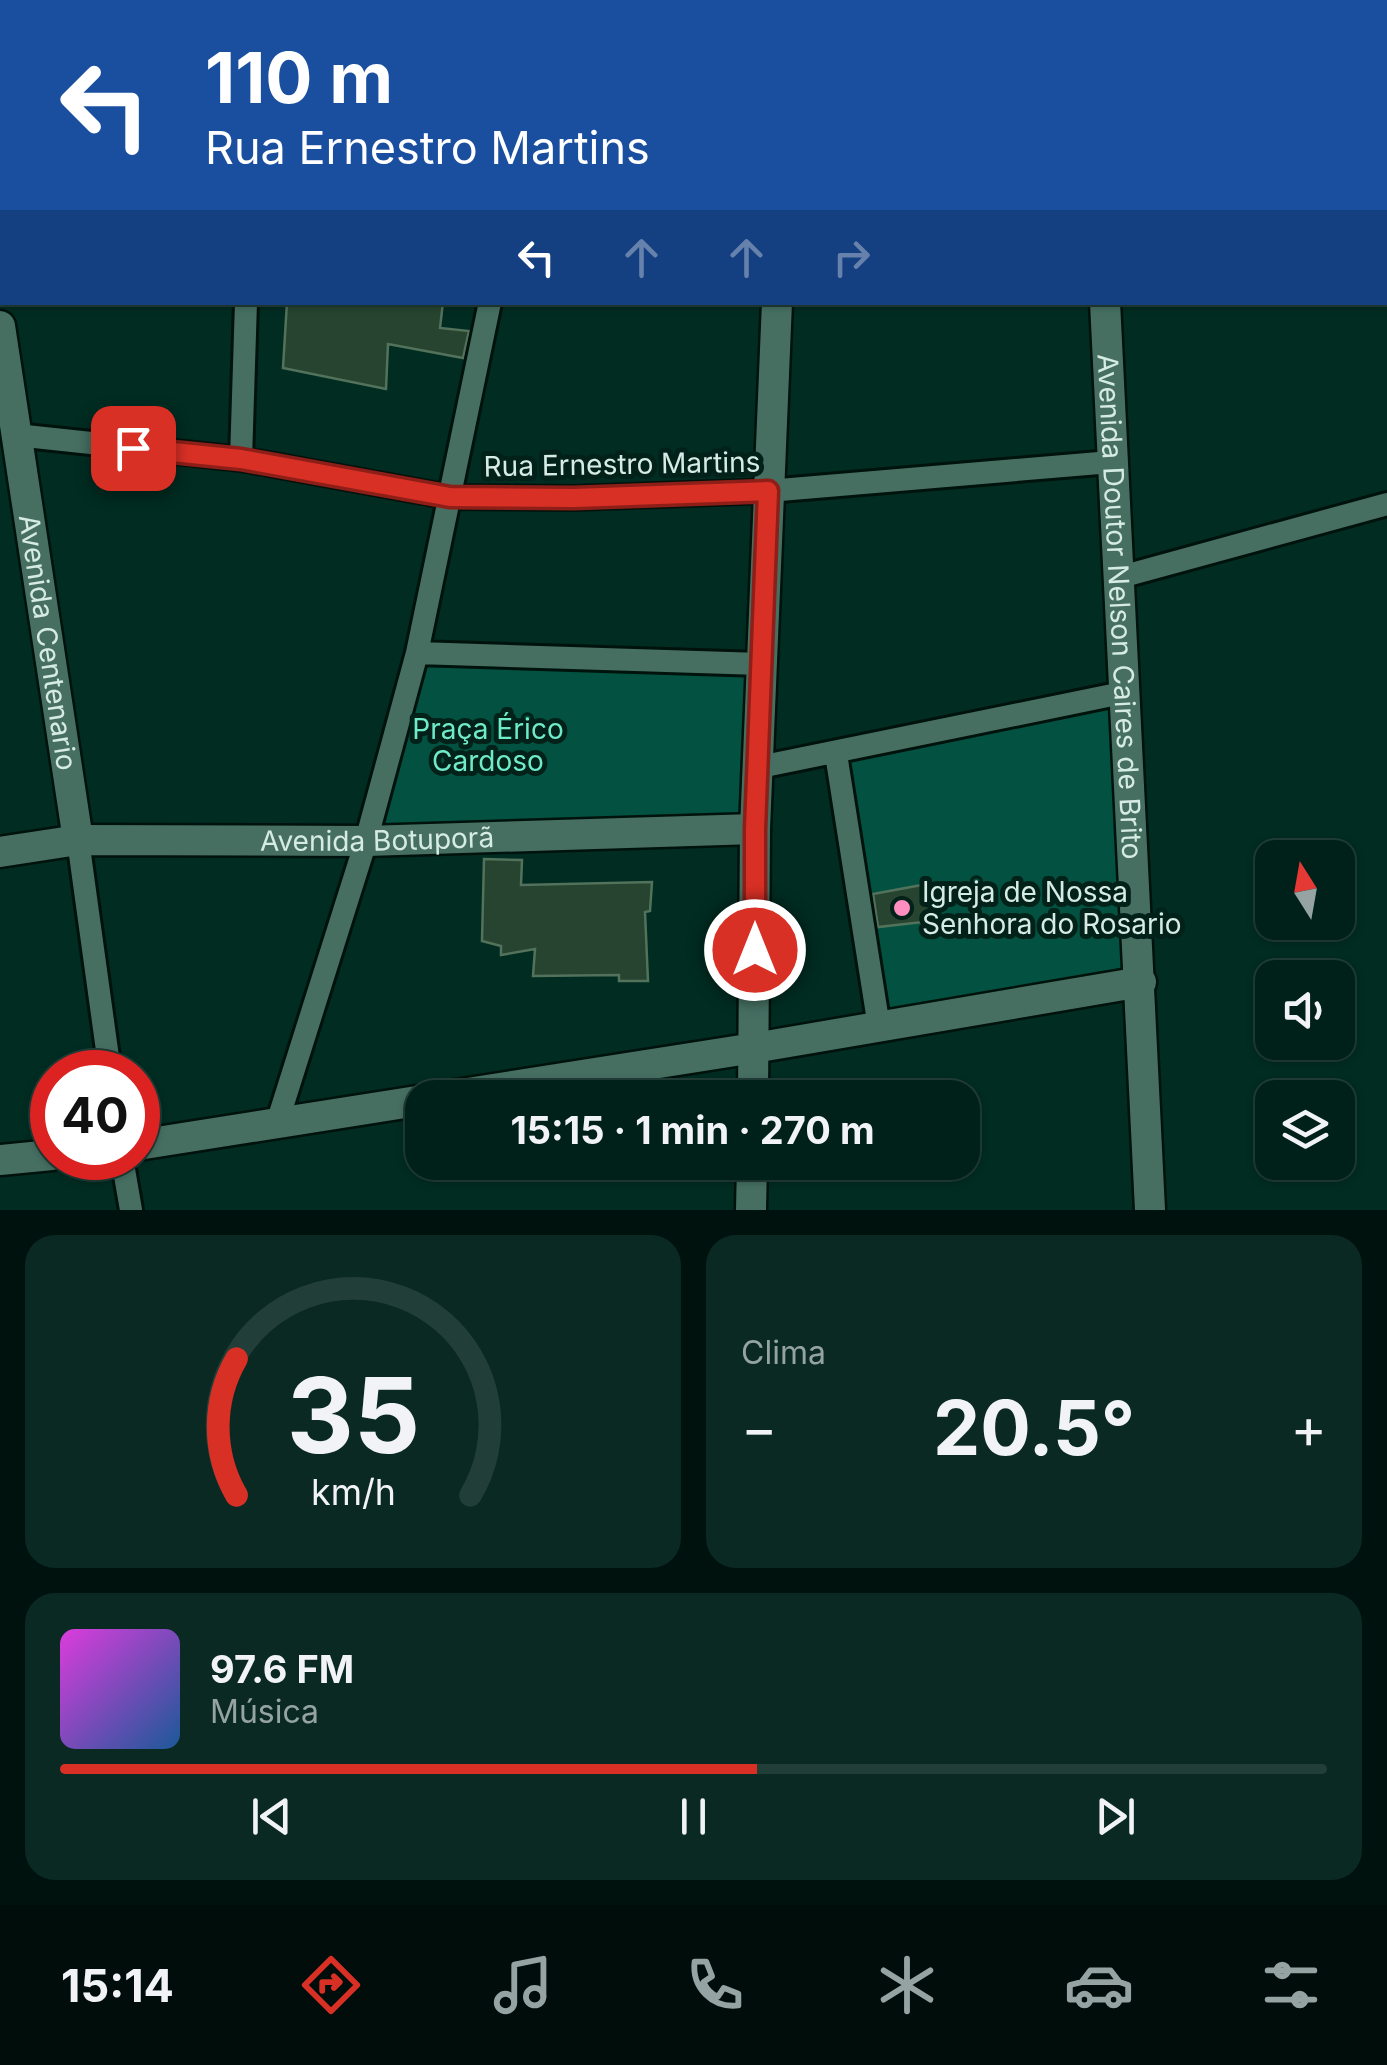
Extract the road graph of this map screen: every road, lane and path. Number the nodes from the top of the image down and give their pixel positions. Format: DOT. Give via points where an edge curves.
graph roads {
  1 [pos="246,305"];
  2 [pos="489,305"];
  3 [pos="777,305"];
  4 [pos="1105,305"];
  5 [pos="0,326"];
  6 [pos="16,435"];
  7 [pos="241,459"];
  8 [pos="1112,462"];
  9 [pos="768,491"];
  10 [pos="450,497"];
  11 [pos="1387,504"];
  12 [pos="1117,578"];
  13 [pos="417,653"];
  14 [pos="761,664"];
  15 [pos="1122,693"];
  16 [pos="836,754"];
  17 [pos="760,767"];
  18 [pos="755,829"];
  19 [pos="78,840"];
  20 [pos="366,841"];
  21 [pos="0,852"];
  22 [pos="1141,982"];
  23 [pos="879,1027"];
  24 [pos="754,1048"];
  25 [pos="107,1050"];
  26 [pos="753,1080"];
  27 [pos="278,1120"];
  28 [pos="160,1141"];
  29 [pos="30,1157"];
  30 [pos="0,1160"];
  31 [pos="126,1180"];
  32 [pos="752,1180"];
  33 [pos="131,1210"];
  34 [pos="751,1210"];
  35 [pos="1150,1210"];
  1 -- 7 [label="street"];
  2 -- 10 [label="street"];
  3 -- 9 [label="street"];
  4 -- 8 [label="street, Avenida Doutor Nelson Caires de Brito"];
  5 -- 6 [label="street, Avenida Centenario"];
  6 -- 7 [label="street, Rua Ernestro Martins"];
  6 -- 19 [label="street, Avenida Centenario"];
  7 -- 10 [label="street, Rua Ernestro Martins"];
  8 -- 9 [label="street, Rua Ernestro Martins"];
  8 -- 12 [label="street, Avenida Doutor Nelson Caires de Brito"];
  9 -- 10 [label="street, Rua Ernestro Martins"];
  9 -- 14 [label="street"];
  10 -- 13 [label="street"];
  11 -- 12 [label="street"];
  12 -- 15 [label="street, Avenida Doutor Nelson Caires de Brito"];
  13 -- 14 [label="street"];
  13 -- 20 [label="street"];
  14 -- 17 [label="street"];
  15 -- 16 [label="street"];
  15 -- 22 [label="street, Avenida Doutor Nelson Caires de Brito"];
  16 -- 17 [label="street"];
  16 -- 23 [label="street"];
  17 -- 18 [label="street"];
  18 -- 20 [label="street, Avenida Botuporã"];
  18 -- 24 [label="street"];
  19 -- 20 [label="street, Avenida Botuporã"];
  19 -- 21 [label="street, Avenida Botuporã"];
  19 -- 25 [label="street"];
  20 -- 27 [label="street"];
  22 -- 23 [label="street"];
  22 -- 35 [label="street, Avenida Doutor Nelson Caires de Brito"];
  23 -- 24 [label="street"];
  24 -- 26 [label="street"];
  24 -- 27 [label="street"];
  27 -- 28 [label="street"];
  29 -- 30 [label="street"];
  31 -- 33 [label="street"];
  32 -- 34 [label="street"];
}
